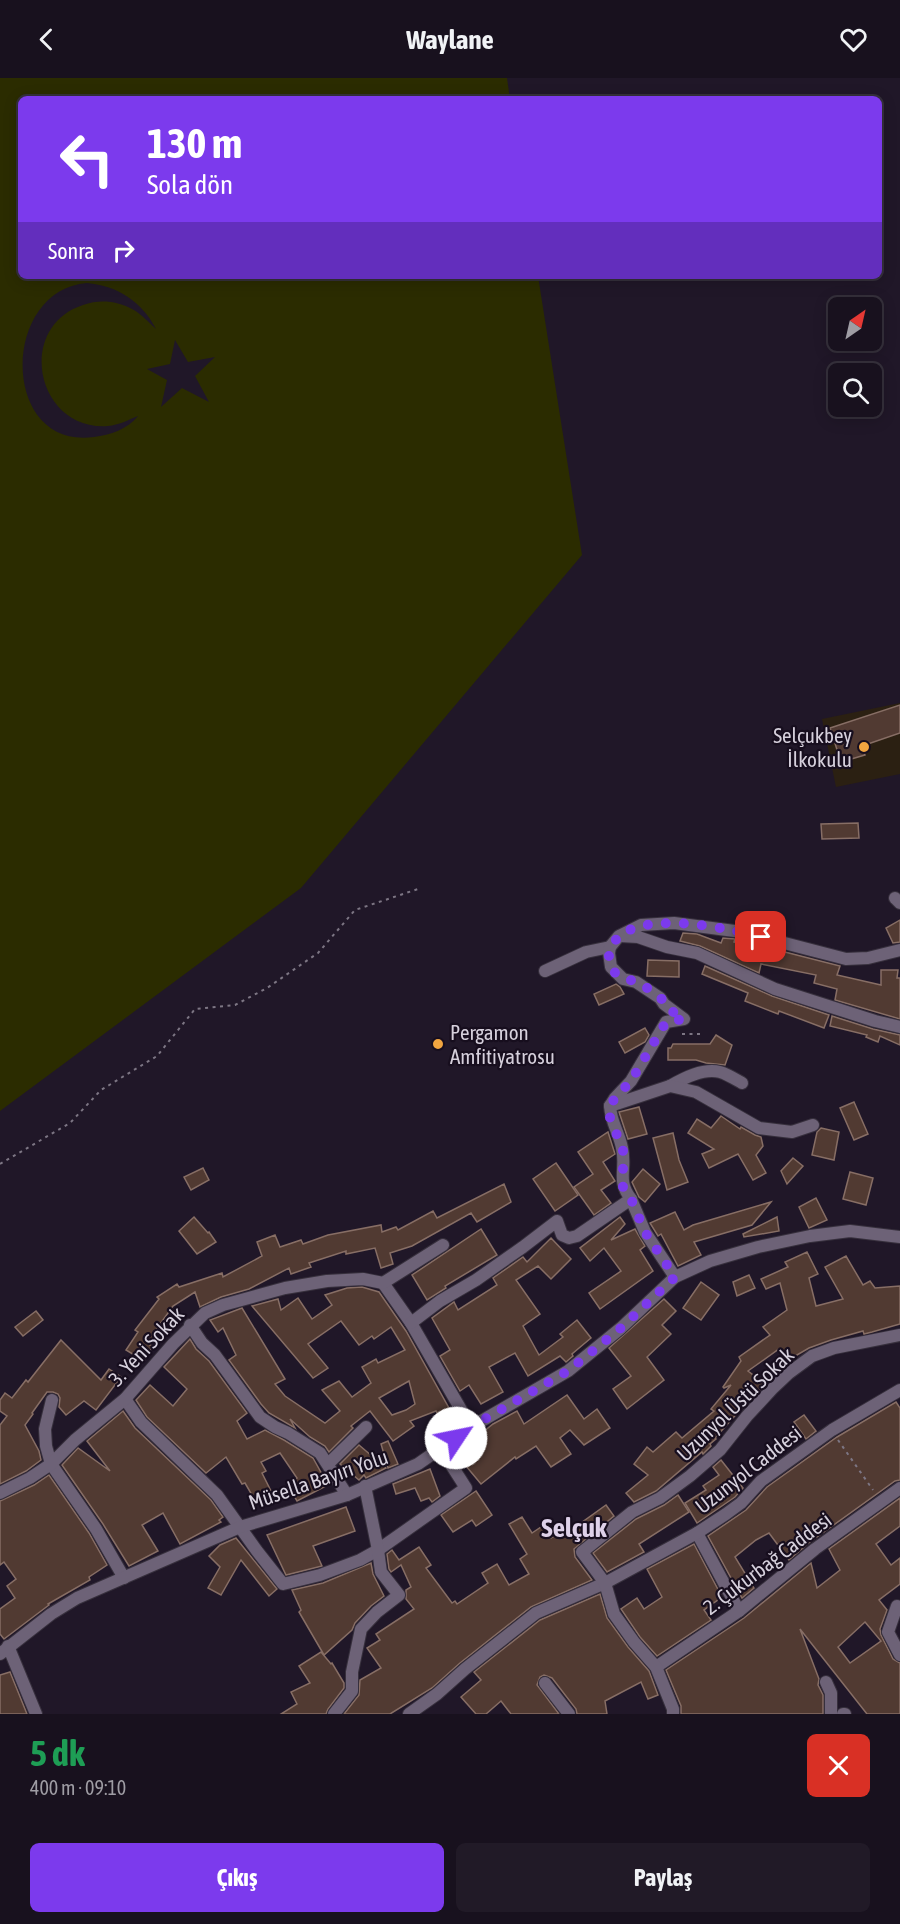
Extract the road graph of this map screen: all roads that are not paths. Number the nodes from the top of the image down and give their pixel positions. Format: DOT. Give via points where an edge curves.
graph roads {
  1 [pos="619,936"];
  2 [pos="610,947"];
  3 [pos="900,950"];
  4 [pos="545,972"];
  5 [pos="900,1027"];
  6 [pos="742,1083"];
  7 [pos="670,1086"];
  8 [pos="610,1106"];
  9 [pos="813,1125"];
  10 [pos="631,1199"];
  11 [pos="900,1237"];
  12 [pos="443,1245"];
  13 [pos="675,1277"];
  14 [pos="383,1282"];
  15 [pos="411,1323"];
  16 [pos="190,1325"];
  17 [pos="900,1335"];
  18 [pos="900,1390"];
  19 [pos="125,1399"];
  20 [pos="52,1400"];
  21 [pos="366,1427"];
  22 [pos="471,1427"];
  23 [pos="441,1449"];
  24 [pos="51,1464"];
  25 [pos="328,1464"];
  26 [pos="365,1486"];
  27 [pos="900,1488"];
  28 [pos="0,1493"];
  29 [pos="347,1495"];
  30 [pos="240,1527"];
  31 [pos="697,1533"];
  32 [pos="378,1550"];
  33 [pos="124,1578"];
  34 [pos="605,1583"];
  35 [pos="897,1606"];
  36 [pos="739,1611"];
  37 [pos="4,1650"];
  38 [pos="900,1655"];
  39 [pos="656,1667"];
  40 [pos="826,1682"];
  41 [pos="545,1683"];
  42 [pos="36,1714"];
  43 [pos="334,1714"];
  44 [pos="410,1714"];
  45 [pos="568,1714"];
  46 [pos="673,1714"];
  47 [pos="831,1714"];
  1 -- 2 [label="street"];
  1 -- 3 [label="street" via="641,925 674,923 742,932 846,958 868,958"];
  1 -- 5 [label="street" via="638,937 697,953 775,989"];
  2 -- 4 [label="street" via="586,952"];
  2 -- 8 [label="street" via="611,967 623,979 636,982 684,1019 666,1022 631,1081"];
  6 -- 7 [label="street" via="721,1072 709,1071"];
  7 -- 8 [label="street"];
  7 -- 9 [label="street" via="696,1092 759,1128 792,1132"];
  8 -- 10 [label="street" via="610,1119 623,1149 623,1189"];
  10 -- 13 [label="street" via="645,1232"];
  10 -- 15 [label="street" via="577,1236 569,1238 562,1234 557,1221"];
  11 -- 13 [label="street, Müsella Bayırı Yolu" via="850,1231 810,1236 710,1261"];
  12 -- 14 [label="street"];
  13 -- 22 [label="street, Müsella Bayırı Yolu" via="568,1371"];
  14 -- 15 [label="street"];
  14 -- 16 [label="street, 3. Yeni Sokak" via="327,1281 285,1288 223,1305"];
  15 -- 22 [label="street"];
  16 -- 19 [label="street, 3. Yeni Sokak"];
  16 -- 25 [label="street" via="260,1417 320,1453"];
  17 -- 34 [label="street, Uzunyol Üstü Sokak" via="834,1348 812,1356 789,1373 720,1450 690,1476 632,1512 582,1552"];
  18 -- 31 [label="street, Uzunyol Caddesi" via="832,1430 760,1481 741,1503"];
  19 -- 24 [label="street, 3. Yeni Sokak"];
  19 -- 30 [label="street" via="141,1422 217,1496"];
  20 -- 24 [label="street" via="45,1429"];
  21 -- 25 [label="street"];
  22 -- 23 [label="street, Müsella Bayırı Yolu"];
  23 -- 26 [label="street, Müsella Bayırı Yolu" via="418,1464"];
  23 -- 32 [label="street" via="466,1488"];
  24 -- 28 [label="street, 3. Yeni Sokak"];
  24 -- 33 [label="street"];
  25 -- 29 [label="street"];
  26 -- 29 [label="street, Müsella Bayırı Yolu"];
  26 -- 32 [label="street"];
  27 -- 36 [label="street, 2. Çukurbağ Caddesi"];
  29 -- 30 [label="street, Müsella Bayırı Yolu"];
  30 -- 32 [label="street" via="284,1584 320,1575"];
  30 -- 33 [label="street, Müsella Bayırı Yolu"];
  31 -- 34 [label="street, Uzunyol Caddesi"];
  31 -- 36 [label="street"];
  32 -- 43 [label="street" via="381,1572 399,1595 361,1629 352,1690"];
  33 -- 37 [label="street, Müsella Bayırı Yolu" via="77,1598"];
  34 -- 39 [label="street" via="614,1614"];
  34 -- 44 [label="street, Uzunyol Caddesi" via="536,1614"];
  35 -- 38 [label="street" via="888,1632"];
  36 -- 39 [label="street, 2. Çukurbağ Caddesi"];
  37 -- 42 [label="street"];
  39 -- 46 [label="street"];
  40 -- 47 [label="street" via="831,1693"];
  41 -- 45 [label="street"];
}
